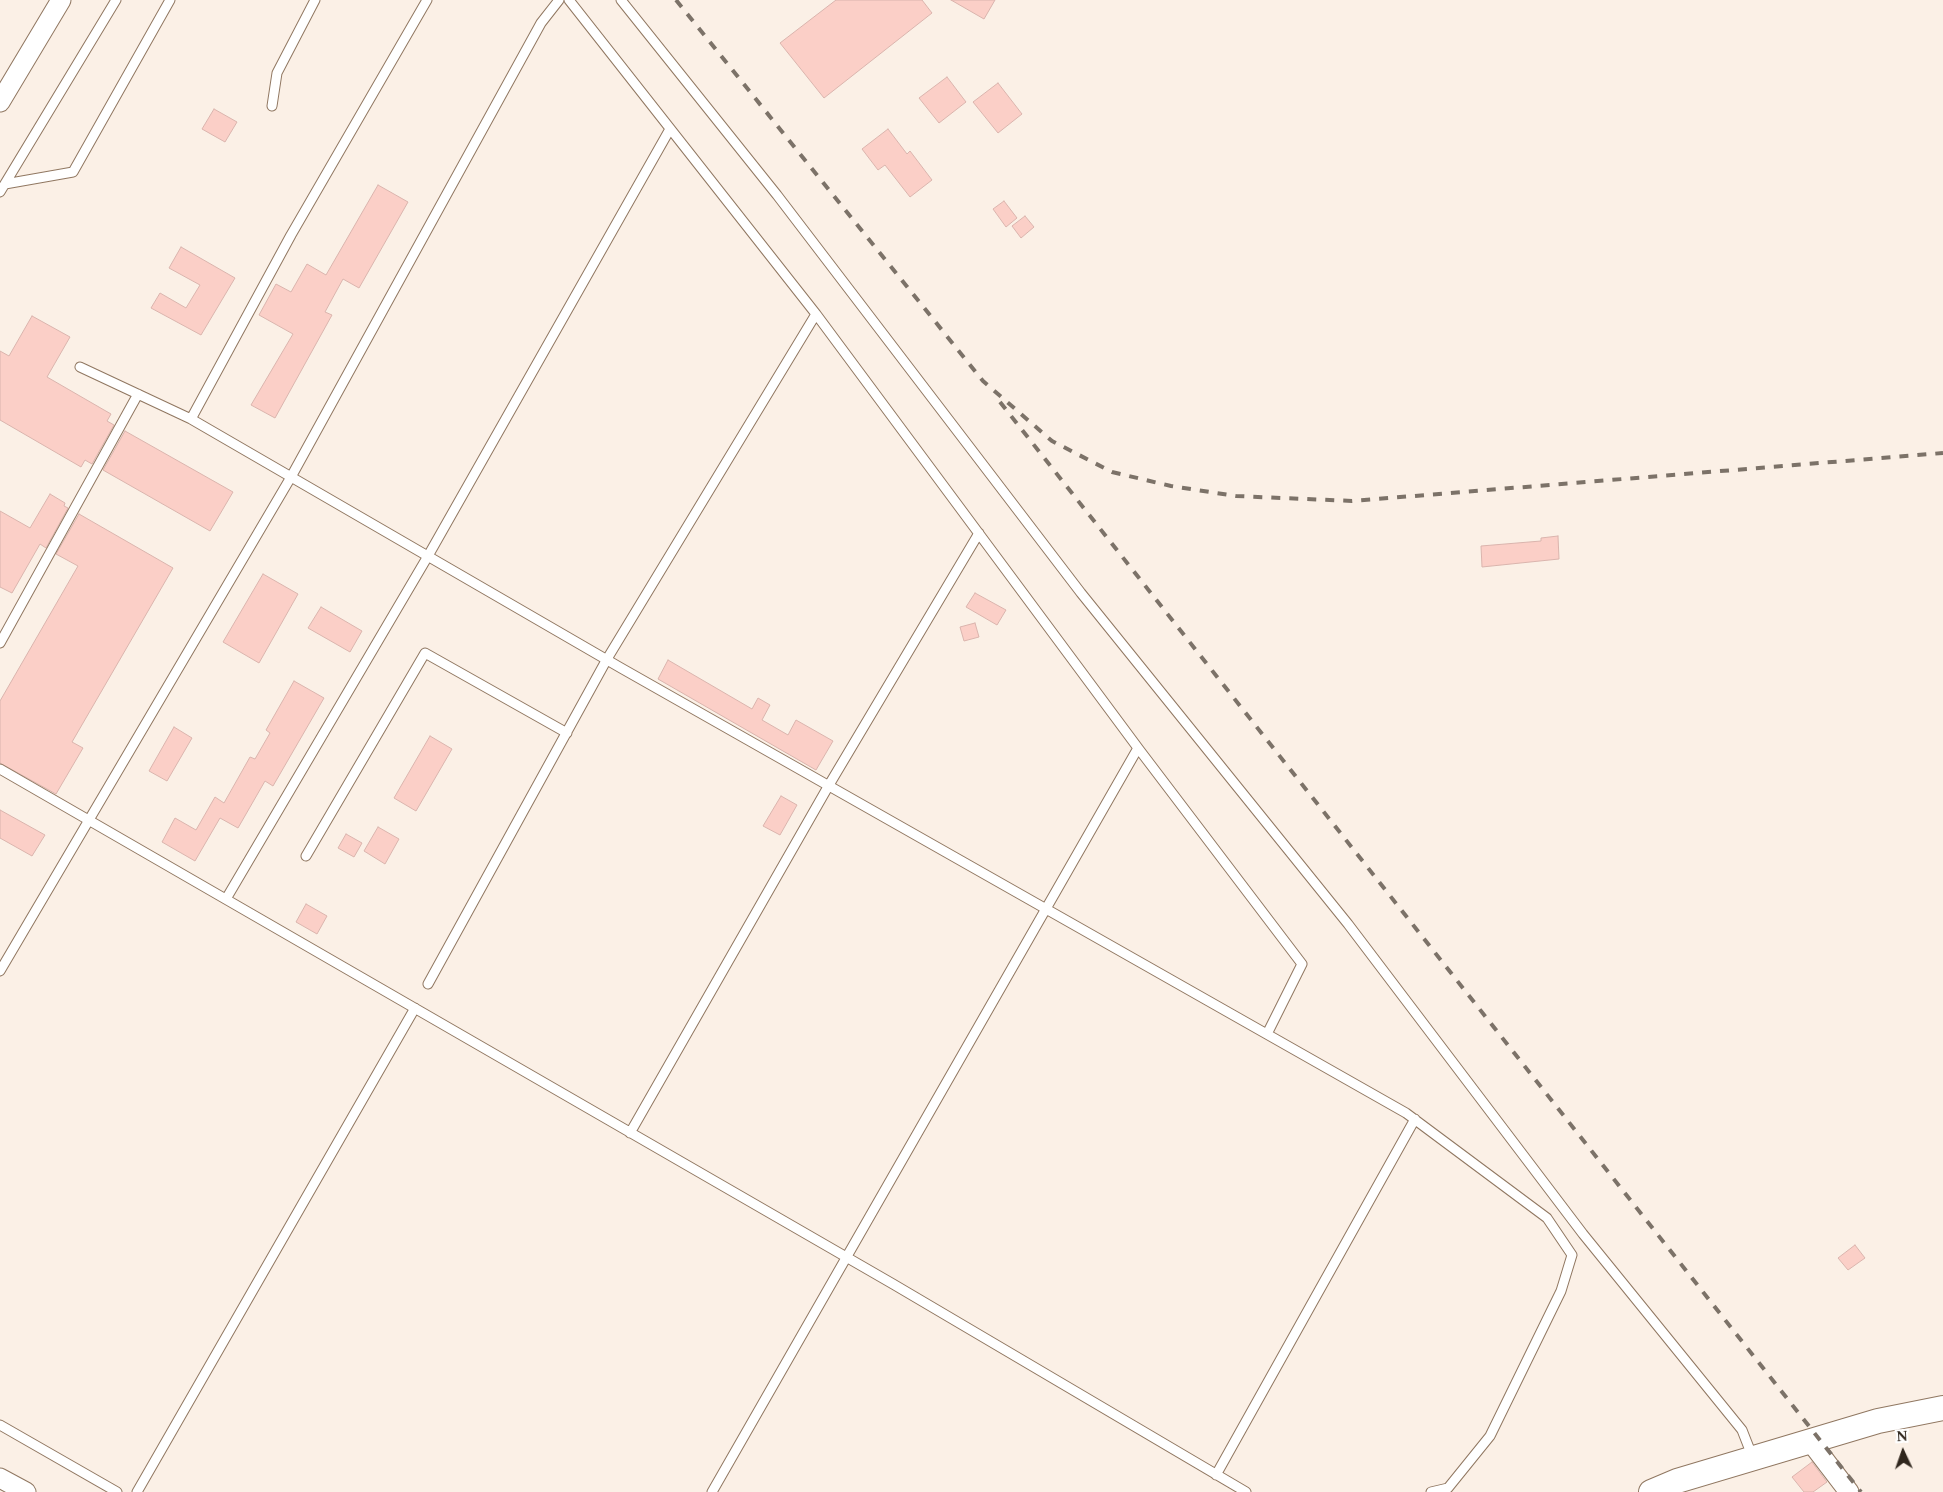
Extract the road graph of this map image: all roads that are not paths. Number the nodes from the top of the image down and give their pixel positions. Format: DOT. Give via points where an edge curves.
graph roads {
  1 [pos="61,0"];
  2 [pos="116,0"];
  3 [pos="170,0"];
  4 [pos="315,0"];
  5 [pos="427,0"];
  6 [pos="559,0"];
  7 [pos="569,0"];
  8 [pos="621,0"];
  9 [pos="0,102"];
  10 [pos="272,106"];
  11 [pos="670,129"];
  12 [pos="2,188"];
  13 [pos="816,314"];
  14 [pos="80,367"];
  15 [pos="138,394"];
  16 [pos="191,419"];
  17 [pos="291,477"];
  18 [pos="979,533"];
  19 [pos="428,556"];
  20 [pos="0,643"];
  21 [pos="607,659"];
  22 [pos="567,733"];
  23 [pos="1138,748"];
  24 [pos="0,769"];
  25 [pos="829,785"];
  26 [pos="90,820"];
  27 [pos="306,856"];
  28 [pos="226,899"];
  29 [pos="1046,908"];
  30 [pos="0,971"];
  31 [pos="428,984"];
  32 [pos="415,1008"];
  33 [pos="1267,1034"];
  34 [pos="1415,1119"];
  35 [pos="630,1133"];
  36 [pos="845,1258"];
  37 [pos="1943,1408"];
  38 [pos="0,1425"];
  39 [pos="1810,1441"];
  40 [pos="1753,1458"];
  41 [pos="1216,1475"];
  42 [pos="0,1478"];
  43 [pos="26,1492"];
  44 [pos="117,1492"];
  45 [pos="136,1492"];
  46 [pos="712,1492"];
  47 [pos="1246,1492"];
  48 [pos="1431,1492"];
  49 [pos="1651,1492"];
  50 [pos="1849,1492"];
  1 -- 9 [label="street"];
  2 -- 12 [label="lane"];
  3 -- 12 [label="lane" via="73,172"];
  4 -- 10 [label="lane" via="277,73"];
  5 -- 16 [label="lane" via="291,235"];
  6 -- 17 [label="lane" via="541,23"];
  7 -- 11 [label="lane"];
  8 -- 40 [label="lane" via="777,195 1081,593 1348,924 1582,1234 1742,1430"];
  11 -- 13 [label="lane"];
  11 -- 19 [label="lane"];
  13 -- 18 [label="lane"];
  13 -- 21 [label="lane"];
  14 -- 15 [label="lane"];
  15 -- 16 [label="lane"];
  15 -- 20 [label="lane"];
  16 -- 17 [label="lane"];
  17 -- 19 [label="lane"];
  17 -- 26 [label="lane"];
  18 -- 23 [label="lane"];
  18 -- 25 [label="lane"];
  19 -- 21 [label="lane"];
  19 -- 28 [label="lane"];
  21 -- 22 [label="lane"];
  21 -- 25 [label="lane"];
  22 -- 27 [label="lane" via="425,653"];
  22 -- 31 [label="lane"];
  23 -- 29 [label="lane"];
  23 -- 33 [label="lane" via="1302,964"];
  24 -- 26 [label="lane"];
  25 -- 29 [label="lane"];
  25 -- 35 [label="lane"];
  26 -- 28 [label="lane"];
  26 -- 30 [label="lane"];
  28 -- 32 [label="lane"];
  29 -- 33 [label="lane"];
  29 -- 36 [label="lane"];
  32 -- 35 [label="lane"];
  32 -- 45 [label="lane"];
  33 -- 34 [label="lane"];
  34 -- 41 [label="lane"];
  34 -- 48 [label="lane" via="1547,1218 1572,1255 1561,1291 1490,1436 1448,1488"];
  35 -- 36 [label="lane"];
  36 -- 41 [label="lane"];
  36 -- 46 [label="lane"];
  37 -- 39 [label="street" via="1878,1421"];
  38 -- 44 [label="lane"];
  39 -- 40 [label="street"];
  39 -- 50 [label="street"];
  40 -- 49 [label="street"];
  41 -- 47 [label="lane"];
  42 -- 43 [label="street"];
}
